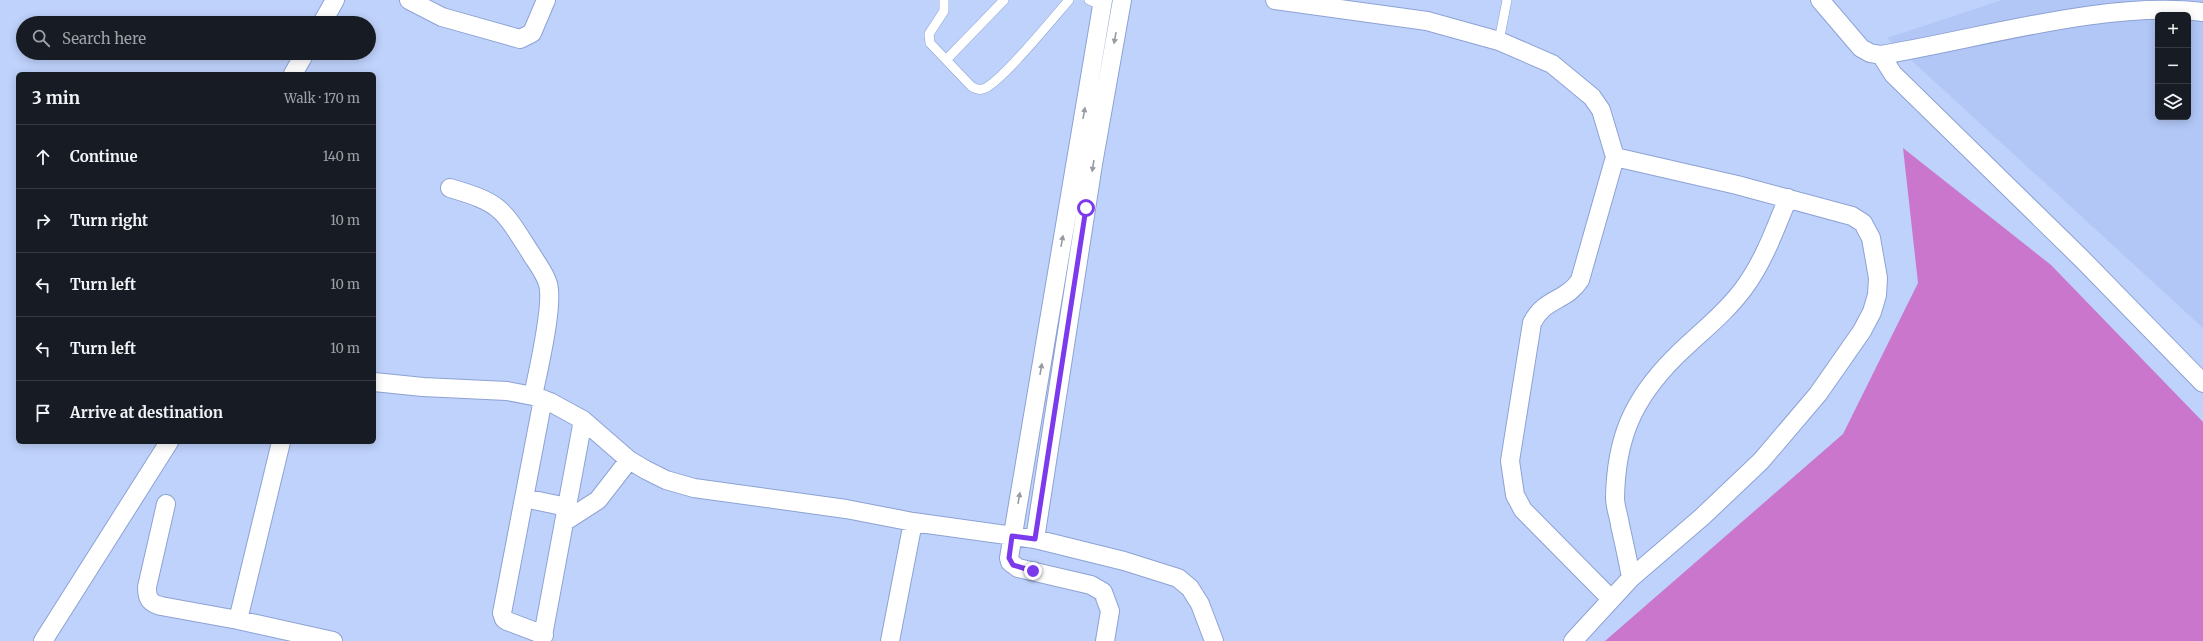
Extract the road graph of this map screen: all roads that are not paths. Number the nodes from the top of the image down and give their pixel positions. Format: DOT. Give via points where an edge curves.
graph roads {
  1 [pos="335,0"];
  2 [pos="409,0"];
  3 [pos="546,0"];
  4 [pos="944,0"];
  5 [pos="1004,0"];
  6 [pos="1069,0"];
  7 [pos="1122,0"];
  8 [pos="1275,0"];
  9 [pos="1507,0"];
  10 [pos="1820,0"];
  11 [pos="1098,2"];
  12 [pos="2203,12"];
  13 [pos="326,16"];
  14 [pos="1499,41"];
  15 [pos="1881,55"];
  16 [pos="947,59"];
  17 [pos="301,60"];
  18 [pos="295,72"];
  19 [pos="1616,157"];
  20 [pos="450,188"];
  21 [pos="1788,198"];
  22 [pos="376,382"];
  23 [pos="2203,383"];
  24 [pos="538,398"];
  25 [pos="583,420"];
  26 [pos="168,444"];
  27 [pos="281,444"];
  28 [pos="629,460"];
  29 [pos="524,498"];
  30 [pos="166,504"];
  31 [pos="566,515"];
  32 [pos="913,522"];
  33 [pos="1012,536"];
  34 [pos="1035,539"];
  35 [pos="1631,578"];
  36 [pos="1611,599"];
  37 [pos="238,620"];
  38 [pos="543,638"];
  39 [pos="44,641"];
  40 [pos="333,641"];
  41 [pos="890,641"];
  42 [pos="1105,641"];
  43 [pos="1214,641"];
  44 [pos="1573,641"];
  1 -- 13 [label="street"];
  2 -- 3 [label="street" via="442,17 520,39 532,33"];
  4 -- 16 [label="lane" via="944,11 930,30 929,38 930,43"];
  5 -- 16 [label="lane"];
  6 -- 16 [label="lane" via="1014,63 986,87 978,89 971,86"];
  7 -- 34 [label="street, one-way" via="1092,172"];
  8 -- 14 [label="street" via="1426,21"];
  9 -- 14 [label="lane"];
  10 -- 15 [label="street" via="1861,48"];
  33 -- 11 [label="street, one-way"];
  12 -- 15 [label="street" via="2160,4 2078,11"];
  14 -- 19 [label="street" via="1552,64 1592,97 1602,110"];
  15 -- 23 [label="street" via="1893,74 2082,259"];
  17 -- 18 [label="street"];
  19 -- 21 [label="street"];
  19 -- 36 [label="street" via="1580,280 1567,294 1542,307 1532,323 1510,461 1515,495 1523,510"];
  20 -- 24 [label="street" via="484,198 498,206 548,283 548,311"];
  21 -- 35 [label="street" via="1770,241 1744,288 1709,327 1675,358 1647,390 1632,413 1622,440 1615,500"];
  21 -- 35 [label="street" via="1845,212 1863,223 1871,238 1878,278 1872,312 1862,331 1818,394 1761,461 1702,517"];
  22 -- 24 [label="street" via="507,390"];
  24 -- 25 [label="street"];
  24 -- 29 [label="street"];
  25 -- 28 [label="street"];
  25 -- 31 [label="street"];
  26 -- 39 [label="street"];
  27 -- 37 [label="street"];
  28 -- 31 [label="street" via="598,500"];
  28 -- 32 [label="street" via="666,480 694,488 846,509"];
  29 -- 31 [label="street"];
  29 -- 38 [label="street" via="503,616 510,623"];
  30 -- 37 [label="street" via="147,587 150,601 161,606"];
  31 -- 38 [label="street"];
  32 -- 33 [label="street"];
  32 -- 41 [label="street"];
  33 -- 34 [label="street"];
  33 -- 42 [label="street" via="1009,558 1013,565 1091,585 1103,592 1110,611"];
  34 -- 43 [label="street" via="1124,561 1178,578 1190,588 1200,604"];
  35 -- 36 [label="street"];
  36 -- 44 [label="street"];
  37 -- 40 [label="street"];
}
